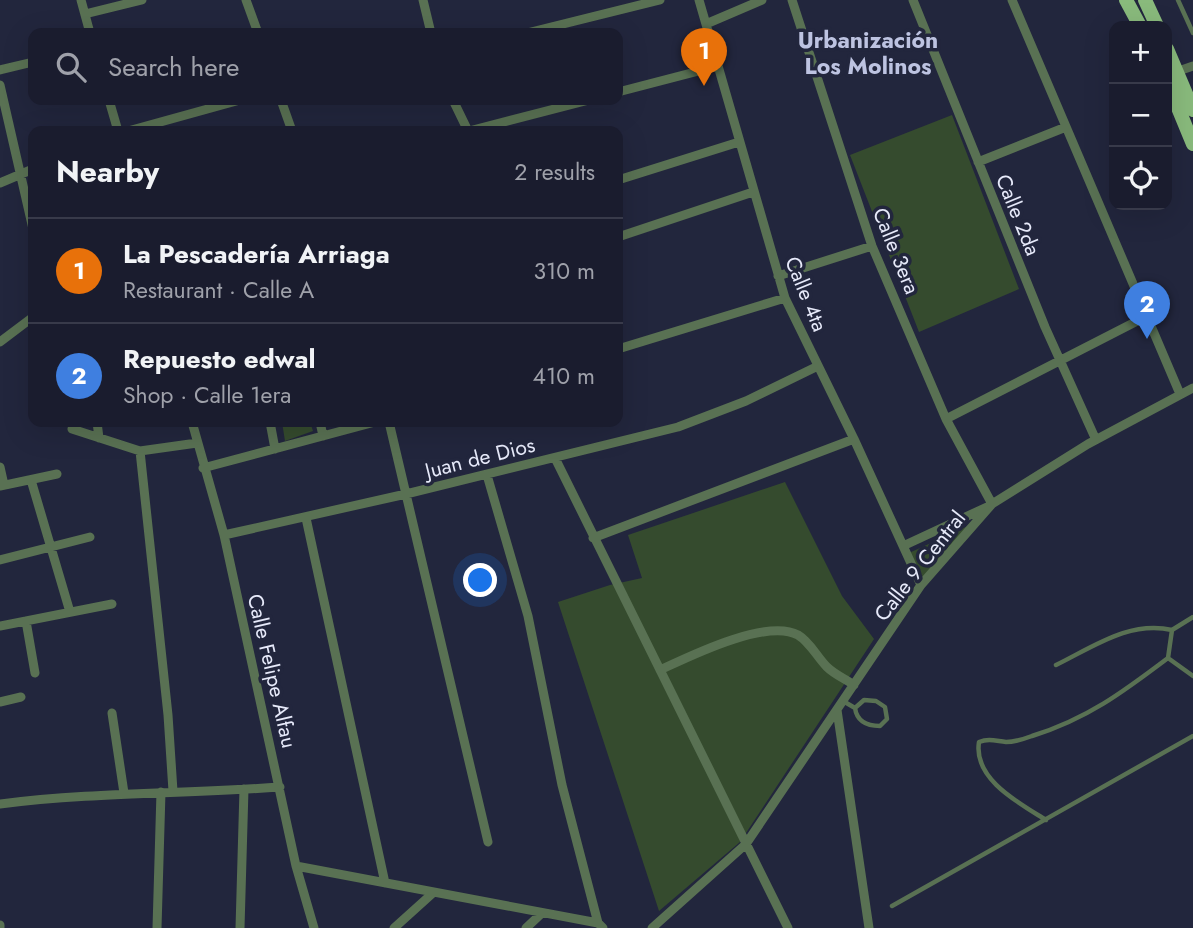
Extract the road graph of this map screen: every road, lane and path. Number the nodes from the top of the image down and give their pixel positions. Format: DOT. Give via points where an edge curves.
graph roads {
  1 [pos="81,0"];
  2 [pos="142,0"];
  3 [pos="246,0"];
  4 [pos="423,0"];
  5 [pos="660,0"];
  6 [pos="699,0"];
  7 [pos="762,0"];
  8 [pos="792,0"];
  9 [pos="913,0"];
  10 [pos="1012,0"];
  11 [pos="1126,0"];
  12 [pos="1145,0"];
  13 [pos="1178,0"];
  14 [pos="85,14"];
  15 [pos="1137,21"];
  16 [pos="1155,21"];
  17 [pos="706,24"];
  18 [pos="89,28"];
  19 [pos="256,28"];
  20 [pos="430,28"];
  21 [pos="547,28"];
  22 [pos="1192,29"];
  23 [pos="28,63"];
  24 [pos="718,66"];
  25 [pos="1193,66"];
  26 [pos="0,70"];
  27 [pos="1172,75"];
  28 [pos="1172,79"];
  29 [pos="1172,82"];
  30 [pos="0,85"];
  31 [pos="623,91"];
  32 [pos="110,105"];
  33 [pos="222,105"];
  34 [pos="283,105"];
  35 [pos="455,105"];
  36 [pos="569,105"];
  37 [pos="1193,110"];
  38 [pos="117,126"];
  39 [pos="146,126"];
  40 [pos="290,126"];
  41 [pos="466,126"];
  42 [pos="488,126"];
  43 [pos="1066,127"];
  44 [pos="739,142"];
  45 [pos="1193,144"];
  46 [pos="978,162"];
  47 [pos="28,171"];
  48 [pos="20,175"];
  49 [pos="623,178"];
  50 [pos="0,183"];
  51 [pos="753,191"];
  52 [pos="28,208"];
  53 [pos="623,235"];
  54 [pos="872,246"];
  55 [pos="778,276"];
  56 [pos="785,298"];
  57 [pos="1147,316"];
  58 [pos="28,321"];
  59 [pos="0,342"];
  60 [pos="623,347"];
  61 [pos="1060,360"];
  62 [pos="818,366"];
  63 [pos="1193,388"];
  64 [pos="1180,394"];
  65 [pos="946,419"];
  66 [pos="98,427"];
  67 [pos="193,427"];
  68 [pos="271,427"];
  69 [pos="321,427"];
  70 [pos="356,427"];
  71 [pos="390,427"];
  72 [pos="72,429"];
  73 [pos="323,436"];
  74 [pos="99,438"];
  75 [pos="854,439"];
  76 [pos="1096,440"];
  77 [pos="197,443"];
  78 [pos="275,449"];
  79 [pos="140,451"];
  80 [pos="555,458"];
  81 [pos="0,467"];
  82 [pos="204,468"];
  83 [pos="57,474"];
  84 [pos="486,475"];
  85 [pos="30,480"];
  86 [pos="2,486"];
  87 [pos="406,494"];
  88 [pos="992,504"];
  89 [pos="306,518"];
  90 [pos="223,535"];
  91 [pos="90,537"];
  92 [pos="593,538"];
  93 [pos="903,546"];
  94 [pos="51,547"];
  95 [pos="0,560"];
  96 [pos="921,585"];
  97 [pos="112,604"];
  98 [pos="70,612"];
  99 [pos="1193,617"];
  100 [pos="26,621"];
  101 [pos="0,626"];
  102 [pos="1172,630"];
  103 [pos="1168,658"];
  104 [pos="1056,665"];
  105 [pos="660,670"];
  106 [pos="35,673"];
  107 [pos="1193,676"];
  108 [pos="854,685"];
  109 [pos="21,697"];
  110 [pos="843,701"];
  111 [pos="0,702"];
  112 [pos="855,708"];
  113 [pos="837,710"];
  114 [pos="112,713"];
  115 [pos="1193,736"];
  116 [pos="280,787"];
  117 [pos="244,789"];
  118 [pos="173,791"];
  119 [pos="161,792"];
  120 [pos="124,793"];
  121 [pos="0,804"];
  122 [pos="1046,820"];
  123 [pos="488,842"];
  124 [pos="746,844"];
  125 [pos="296,866"];
  126 [pos="385,883"];
  127 [pos="434,892"];
  128 [pos="892,906"];
  129 [pos="542,913"];
  130 [pos="601,926"];
  131 [pos="157,928"];
  132 [pos="240,928"];
  133 [pos="314,928"];
  134 [pos="394,928"];
  135 [pos="526,928"];
  136 [pos="652,928"];
  137 [pos="788,928"];
  138 [pos="870,928"];
  1 -- 14 [label="street"];
  2 -- 14 [label="street"];
  3 -- 19 [label="street"];
  4 -- 20 [label="street"];
  5 -- 21 [label="street"];
  6 -- 17 [label="street, Calle 4ta"];
  7 -- 17 [label="street"];
  8 -- 54 [label="street, Calle 3era"];
  9 -- 46 [label="street, Calle 2da"];
  10 -- 43 [label="street"];
  11 -- 15 [label="main road"];
  12 -- 16 [label="main road"];
  13 -- 22 [label="lane"];
  14 -- 18 [label="street"];
  17 -- 24 [label="street, Calle 4ta"];
  23 -- 26 [label="street"];
  24 -- 31 [label="street"];
  24 -- 44 [label="street, Calle 4ta"];
  25 -- 27 [label="street"];
  28 -- 37 [label="main road"];
  29 -- 45 [label="main road"];
  30 -- 48 [label="street"];
  32 -- 38 [label="street"];
  33 -- 39 [label="street"];
  34 -- 40 [label="street"];
  35 -- 41 [label="street"];
  36 -- 42 [label="street"];
  43 -- 46 [label="street"];
  43 -- 57 [label="street"];
  44 -- 49 [label="street"];
  44 -- 51 [label="street, Calle 4ta"];
  46 -- 61 [label="street, Calle 2da"];
  47 -- 48 [label="street"];
  48 -- 50 [label="street"];
  48 -- 52 [label="street"];
  51 -- 53 [label="street"];
  51 -- 55 [label="street, Calle 4ta"];
  54 -- 55 [label="street"];
  54 -- 65 [label="street, Calle 3era"];
  55 -- 56 [label="street, Calle 4ta"];
  56 -- 60 [label="street"];
  56 -- 62 [label="street, Calle 4ta"];
  57 -- 61 [label="street"];
  57 -- 64 [label="street"];
  58 -- 59 [label="street"];
  61 -- 65 [label="street"];
  61 -- 76 [label="street, Calle 2da"];
  62 -- 75 [label="street, Calle 4ta"];
  62 -- 80 [label="street, Juan de Dios" via="678,427"];
  63 -- 64 [label="street, Calle 9 Central"];
  64 -- 76 [label="street, Calle 9 Central"];
  65 -- 88 [label="street, Calle 3era"];
  66 -- 74 [label="street"];
  67 -- 77 [label="street, Calle Felipe Alfau"];
  68 -- 78 [label="street"];
  69 -- 73 [label="street"];
  70 -- 73 [label="street"];
  71 -- 87 [label="street"];
  72 -- 74 [label="street"];
  73 -- 78 [label="street"];
  74 -- 79 [label="street"];
  75 -- 92 [label="street"];
  75 -- 93 [label="street, Calle 4ta"];
  76 -- 88 [label="street, Calle 9 Central"];
  77 -- 79 [label="street"];
  77 -- 82 [label="street, Calle Felipe Alfau"];
  78 -- 82 [label="street"];
  79 -- 118 [label="street"];
  80 -- 84 [label="street, Juan de Dios"];
  80 -- 92 [label="street"];
  81 -- 86 [label="street"];
  82 -- 90 [label="street, Calle Felipe Alfau"];
  83 -- 85 [label="street"];
  84 -- 87 [label="street, Juan de Dios"];
  84 -- 130 [label="street" via="528,616 562,785"];
  85 -- 86 [label="street"];
  85 -- 94 [label="street"];
  87 -- 89 [label="street, Juan de Dios"];
  87 -- 123 [label="street"];
  88 -- 93 [label="street"];
  88 -- 96 [label="street, Calle 9 Central"];
  89 -- 90 [label="street, Juan de Dios"];
  89 -- 126 [label="street"];
  90 -- 116 [label="street, Calle Felipe Alfau"];
  91 -- 94 [label="street"];
  92 -- 105 [label="street"];
  93 -- 96 [label="street, Calle 4ta"];
  94 -- 95 [label="street"];
  94 -- 98 [label="street"];
  96 -- 108 [label="street, Calle 9 Central"];
  97 -- 98 [label="street"];
  98 -- 100 [label="street"];
  99 -- 102 [label="lane"];
  100 -- 101 [label="street"];
  100 -- 106 [label="street"];
  102 -- 103 [label="lane"];
  102 -- 104 [label="lane" via="1135,628"];
  103 -- 107 [label="lane"];
  103 -- 122 [label="lane" via="1102,706 1067,723 1009,742 979,741 980,760 999,788"];
  105 -- 108 [label="street" via="753,633 777,631 797,634 829,669"];
  105 -- 124 [label="street"];
  108 -- 110 [label="street, Calle 9 Central"];
  109 -- 111 [label="street"];
  110 -- 112 [label="lane"];
  110 -- 113 [label="street, Calle 9 Central"];
  112 -- 112 [label="lane" via="864,700 876,701 885,707 887,719 880,726 868,725 859,719"];
  113 -- 124 [label="street, Calle 9 Central"];
  113 -- 138 [label="street"];
  114 -- 120 [label="street"];
  115 -- 122 [label="lane"];
  116 -- 117 [label="street"];
  116 -- 125 [label="street, Calle Felipe Alfau"];
  117 -- 118 [label="street"];
  117 -- 132 [label="street"];
  118 -- 119 [label="street"];
  119 -- 120 [label="street"];
  119 -- 131 [label="street"];
  120 -- 121 [label="street"];
  122 -- 128 [label="lane"];
  124 -- 136 [label="street, Calle 9 Central"];
  124 -- 137 [label="street"];
  125 -- 126 [label="street"];
  125 -- 133 [label="street, Calle Felipe Alfau"];
  126 -- 127 [label="street"];
  127 -- 129 [label="street"];
  127 -- 134 [label="street"];
  129 -- 130 [label="street"];
  129 -- 135 [label="street"];
}
